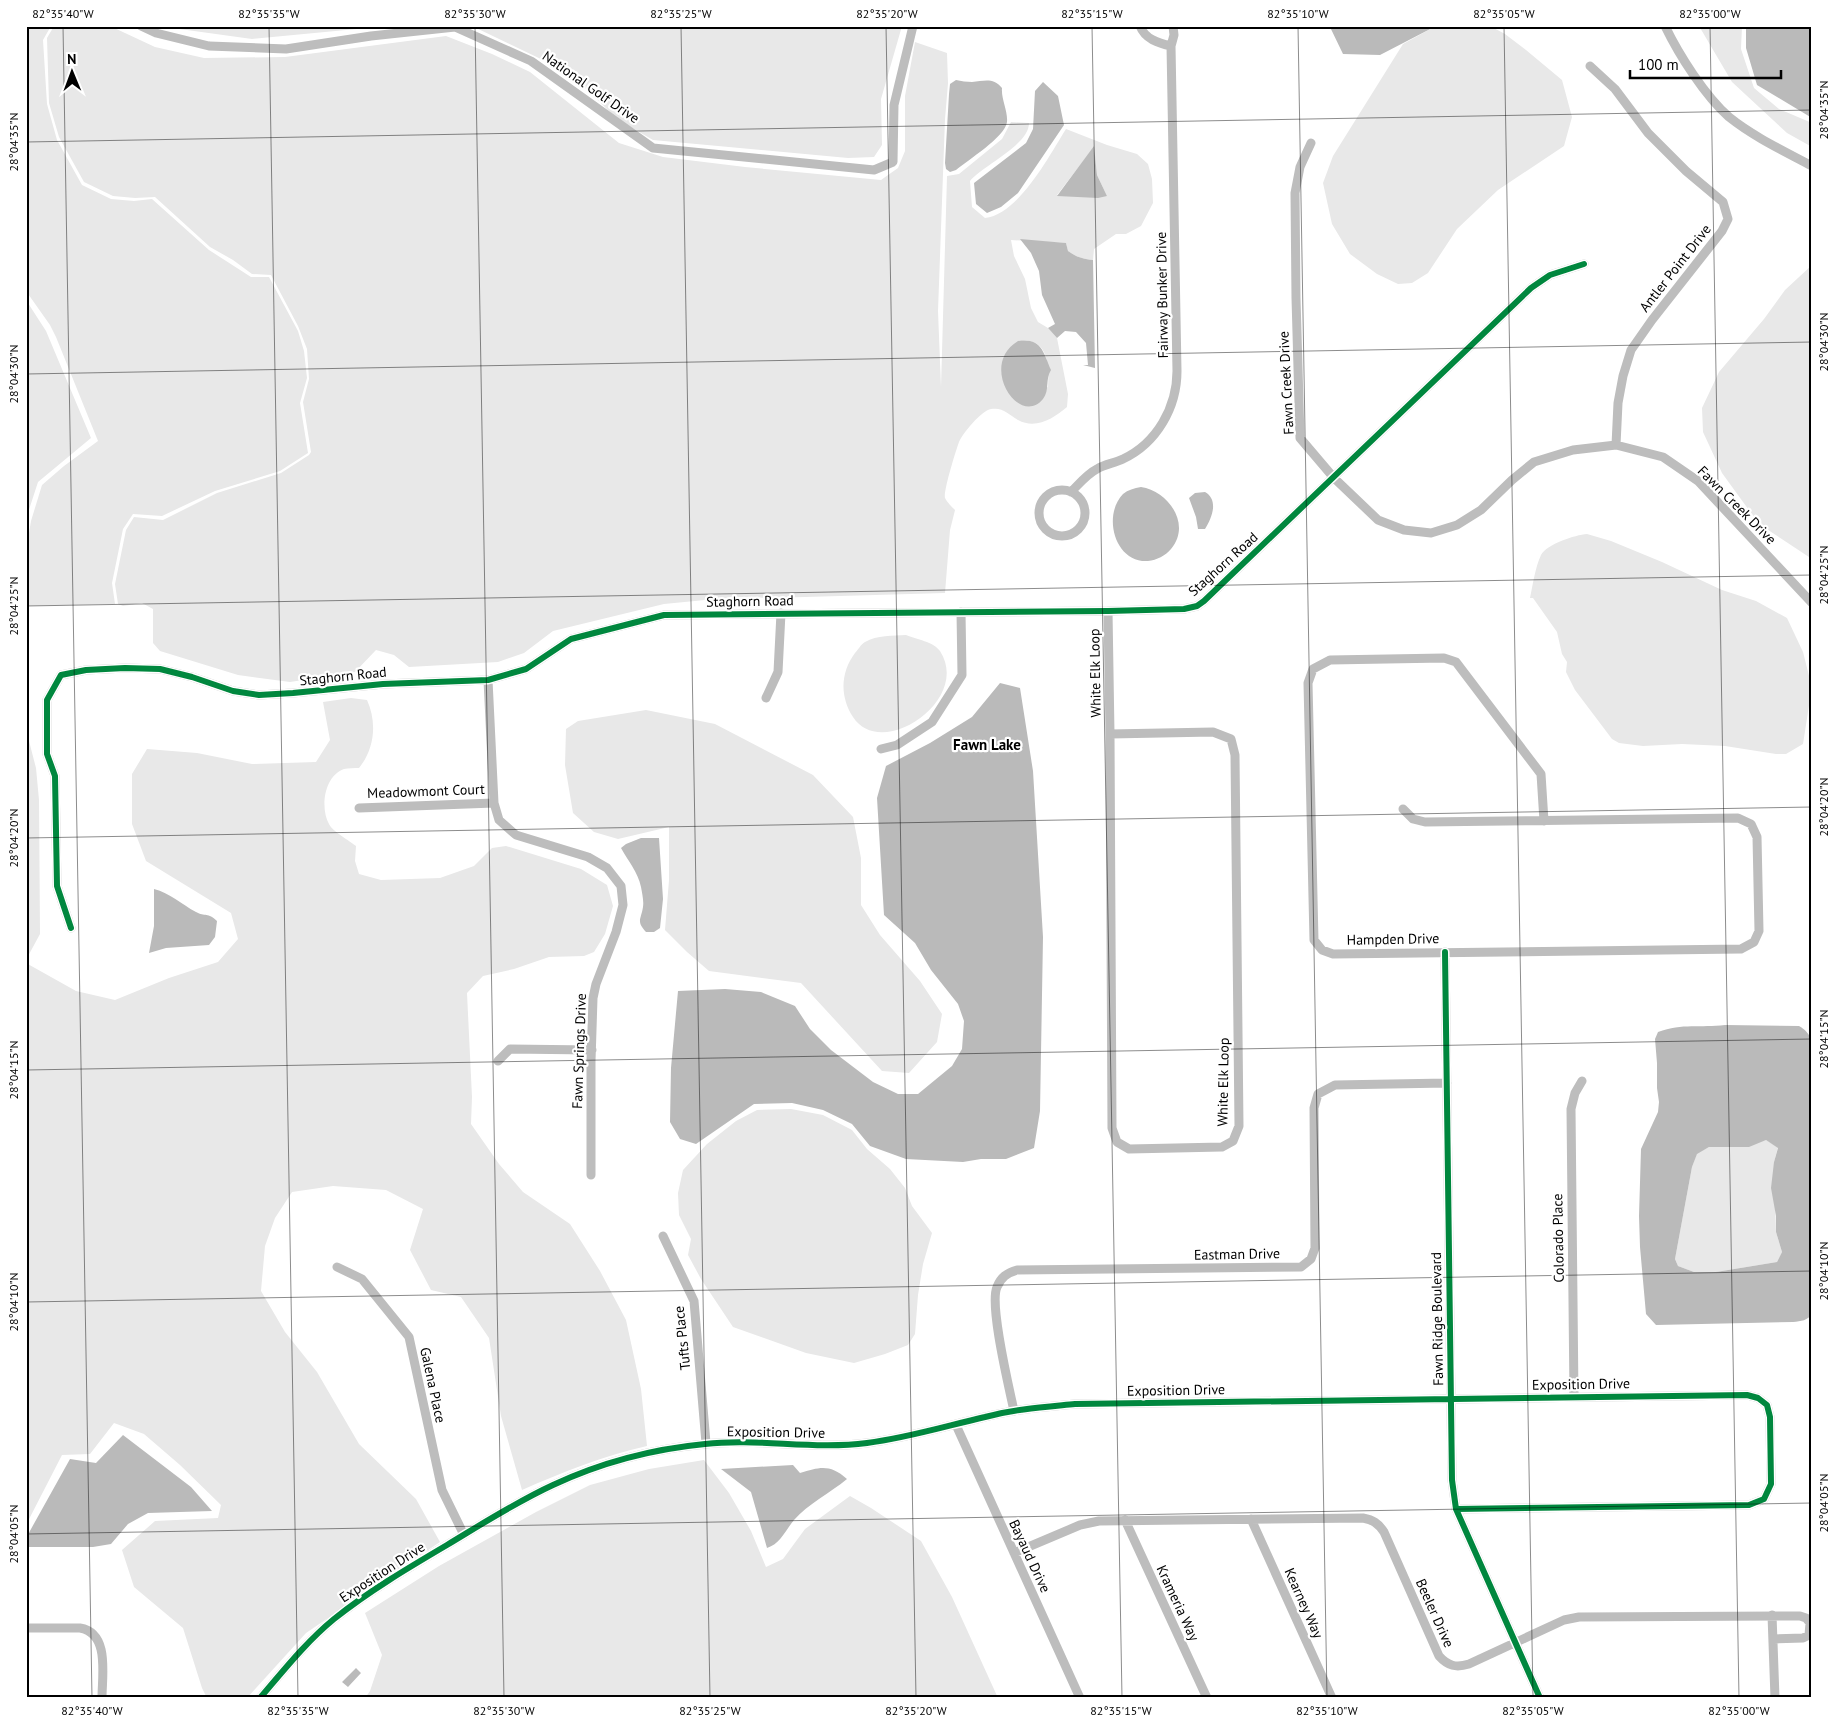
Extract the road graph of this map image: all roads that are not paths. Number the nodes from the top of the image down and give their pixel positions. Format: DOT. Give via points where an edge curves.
graph roads {
  1 [pos="141,26"];
  2 [pos="913,26"];
  3 [pos="1140,26"];
  4 [pos="1173,26"];
  5 [pos="1666,26"];
  6 [pos="1171,46"];
  7 [pos="1590,66"];
  8 [pos="1311,143"];
  9 [pos="1812,166"];
  10 [pos="1584,264"];
  11 [pos="1616,445"];
  12 [pos="1334,478"];
  13 [pos="1071,492"];
  14 [pos="1812,603"];
  15 [pos="1108,611"];
  16 [pos="961,612"];
  17 [pos="781,613"];
  18 [pos="488,680"];
  19 [pos="766,698"];
  20 [pos="1110,734"];
  21 [pos="882,749"];
  22 [pos="494,802"];
  23 [pos="359,808"];
  24 [pos="1403,809"];
  25 [pos="1544,821"];
  26 [pos="71,928"];
  27 [pos="1445,952"];
  28 [pos="592,1050"];
  29 [pos="498,1061"];
  30 [pos="1582,1081"];
  31 [pos="1447,1083"];
  32 [pos="591,1175"];
  33 [pos="663,1236"];
  34 [pos="337,1268"];
  35 [pos="1574,1397"];
  36 [pos="1450,1398"];
  37 [pos="1014,1411"];
  38 [pos="956,1425"];
  39 [pos="706,1444"];
  40 [pos="1456,1509"];
  41 [pos="1251,1519"];
  42 [pos="1125,1520"];
  43 [pos="464,1535"];
  44 [pos="1014,1553"];
  45 [pos="1772,1615"];
  46 [pos="26,1628"];
  47 [pos="1774,1639"];
  48 [pos="1515,1643"];
  49 [pos="102,1698"];
  50 [pos="260,1698"];
  51 [pos="1080,1698"];
  52 [pos="1206,1698"];
  53 [pos="1332,1698"];
  54 [pos="1540,1698"];
  55 [pos="1775,1698"];
  1 -- 2 [label="street, National Golf Drive" via="209,46 286,49 455,27 531,61 653,148 874,170 894,162 894,105"];
  3 -- 6 [label="street" via="1150,39"];
  4 -- 6 [label="street, Fairway Bunker Drive"];
  5 -- 9 [label="street" via="1674,45 1704,89 1729,116 1770,144"];
  6 -- 13 [label="street, Fairway Bunker Drive" via="1177,371 1174,398 1160,428 1149,441 1124,459 1098,468"];
  7 -- 11 [label="street, Antler Point Drive" via="1615,89 1654,139 1723,202 1728,219 1631,350 1618,403"];
  8 -- 12 [label="street, Fawn Creek Drive" via="1300,167 1295,193 1300,438"];
  10 -- 12 [label="street, Staghorn Road" via="1550,275 1531,288"];
  11 -- 12 [label="street, Fawn Creek Drive" via="1573,450 1534,462 1481,510 1458,525 1431,532 1404,530 1378,520"];
  11 -- 14 [label="street, Fawn Creek Drive" via="1663,458 1698,481"];
  12 -- 15 [label="street, Staghorn Road" via="1197,606"];
  13 -- 13 [label="street" via="1056,491 1040,505 1043,526 1056,535 1071,534 1082,524 1084,509"];
  15 -- 16 [label="street, Staghorn Road"];
  15 -- 20 [label="street, White Elk Loop"];
  16 -- 17 [label="street, Staghorn Road"];
  16 -- 21 [label="street" via="962,675 932,722 896,745"];
  17 -- 18 [label="street, Staghorn Road" via="664,615 571,640 526,669"];
  17 -- 19 [label="street" via="778,672"];
  18 -- 22 [label="street, Fawn Springs Drive"];
  18 -- 26 [label="street, Staghorn Road" via="259,694 232,691 160,669 86,670 61,675 46,700 48,754 55,776 57,886"];
  20 -- 20 [label="street, White Elk Loop" via="1112,1128 1117,1142 1129,1149 1222,1147 1233,1141 1239,1126 1235,755 1231,739 1213,732"];
  22 -- 23 [label="street, Meadowmont Court"];
  22 -- 28 [label="street, Fawn Springs Drive" via="499,820 516,835 588,856 607,868 621,886 623,905 593,998"];
  24 -- 25 [label="street, Hampden Drive" via="1413,819 1425,822"];
  25 -- 27 [label="street, Hampden Drive" via="1738,818 1751,824 1757,837 1759,931 1754,942 1741,949"];
  25 -- 27 [label="street, Hampden Drive" via="1541,774 1456,662 1444,658 1330,660 1312,669 1308,683 1314,940 1322,950 1333,954"];
  27 -- 31 [label="street, Fawn Ridge Boulevard"];
  28 -- 29 [label="street" via="510,1049"];
  28 -- 32 [label="street, Fawn Springs Drive"];
  30 -- 35 [label="street, Colorado Place" via="1570,1109"];
  31 -- 36 [label="street, Fawn Ridge Boulevard"];
  31 -- 37 [label="street, Eastman Drive" via="1335,1085 1318,1094 1314,1108 1315,1248 1311,1259 1301,1267 1017,1270 1005,1274 996,1288 996,1315"];
  33 -- 39 [label="street, Tufts Place" via="694,1301"];
  34 -- 43 [label="street, Galena Place" via="362,1278 409,1337 442,1490"];
  35 -- 36 [label="street, Exposition Drive"];
  35 -- 40 [label="street, Exposition Drive" via="1747,1395 1758,1398 1767,1405 1770,1416 1771,1484 1764,1498 1749,1505"];
  36 -- 37 [label="street, Exposition Drive" via="1075,1404"];
  36 -- 40 [label="street, Fawn Ridge Boulevard"];
  37 -- 38 [label="street, Exposition Drive"];
  38 -- 39 [label="street, Exposition Drive" via="898,1439 833,1446"];
  38 -- 44 [label="street, Bayaud Drive"];
  39 -- 43 [label="street, Exposition Drive" via="647,1453 583,1472 524,1500"];
  40 -- 48 [label="street, Fawn Ridge Boulevard"];
  41 -- 42 [label="street, Beeler Drive"];
  41 -- 48 [label="street, Beeler Drive" via="1372,1520 1384,1532 1444,1662 1461,1667"];
  41 -- 53 [label="street, Kearney Way"];
  42 -- 44 [label="street, Beeler Drive" via="1080,1525"];
  42 -- 52 [label="street, Krameria Way"];
  43 -- 50 [label="street, Exposition Drive" via="392,1578 333,1620 305,1646"];
  44 -- 51 [label="street, Bayaud Drive"];
  45 -- 47 [label="street"];
  45 -- 47 [label="street, Beeler Drive" via="1800,1616 1810,1623 1809,1635 1803,1638"];
  45 -- 48 [label="street, Beeler Drive" via="1579,1617 1564,1620"];
  46 -- 49 [label="street" via="80,1628 95,1635 102,1652"];
  47 -- 55 [label="street"];
  48 -- 54 [label="street, Fawn Ridge Boulevard"];
}
